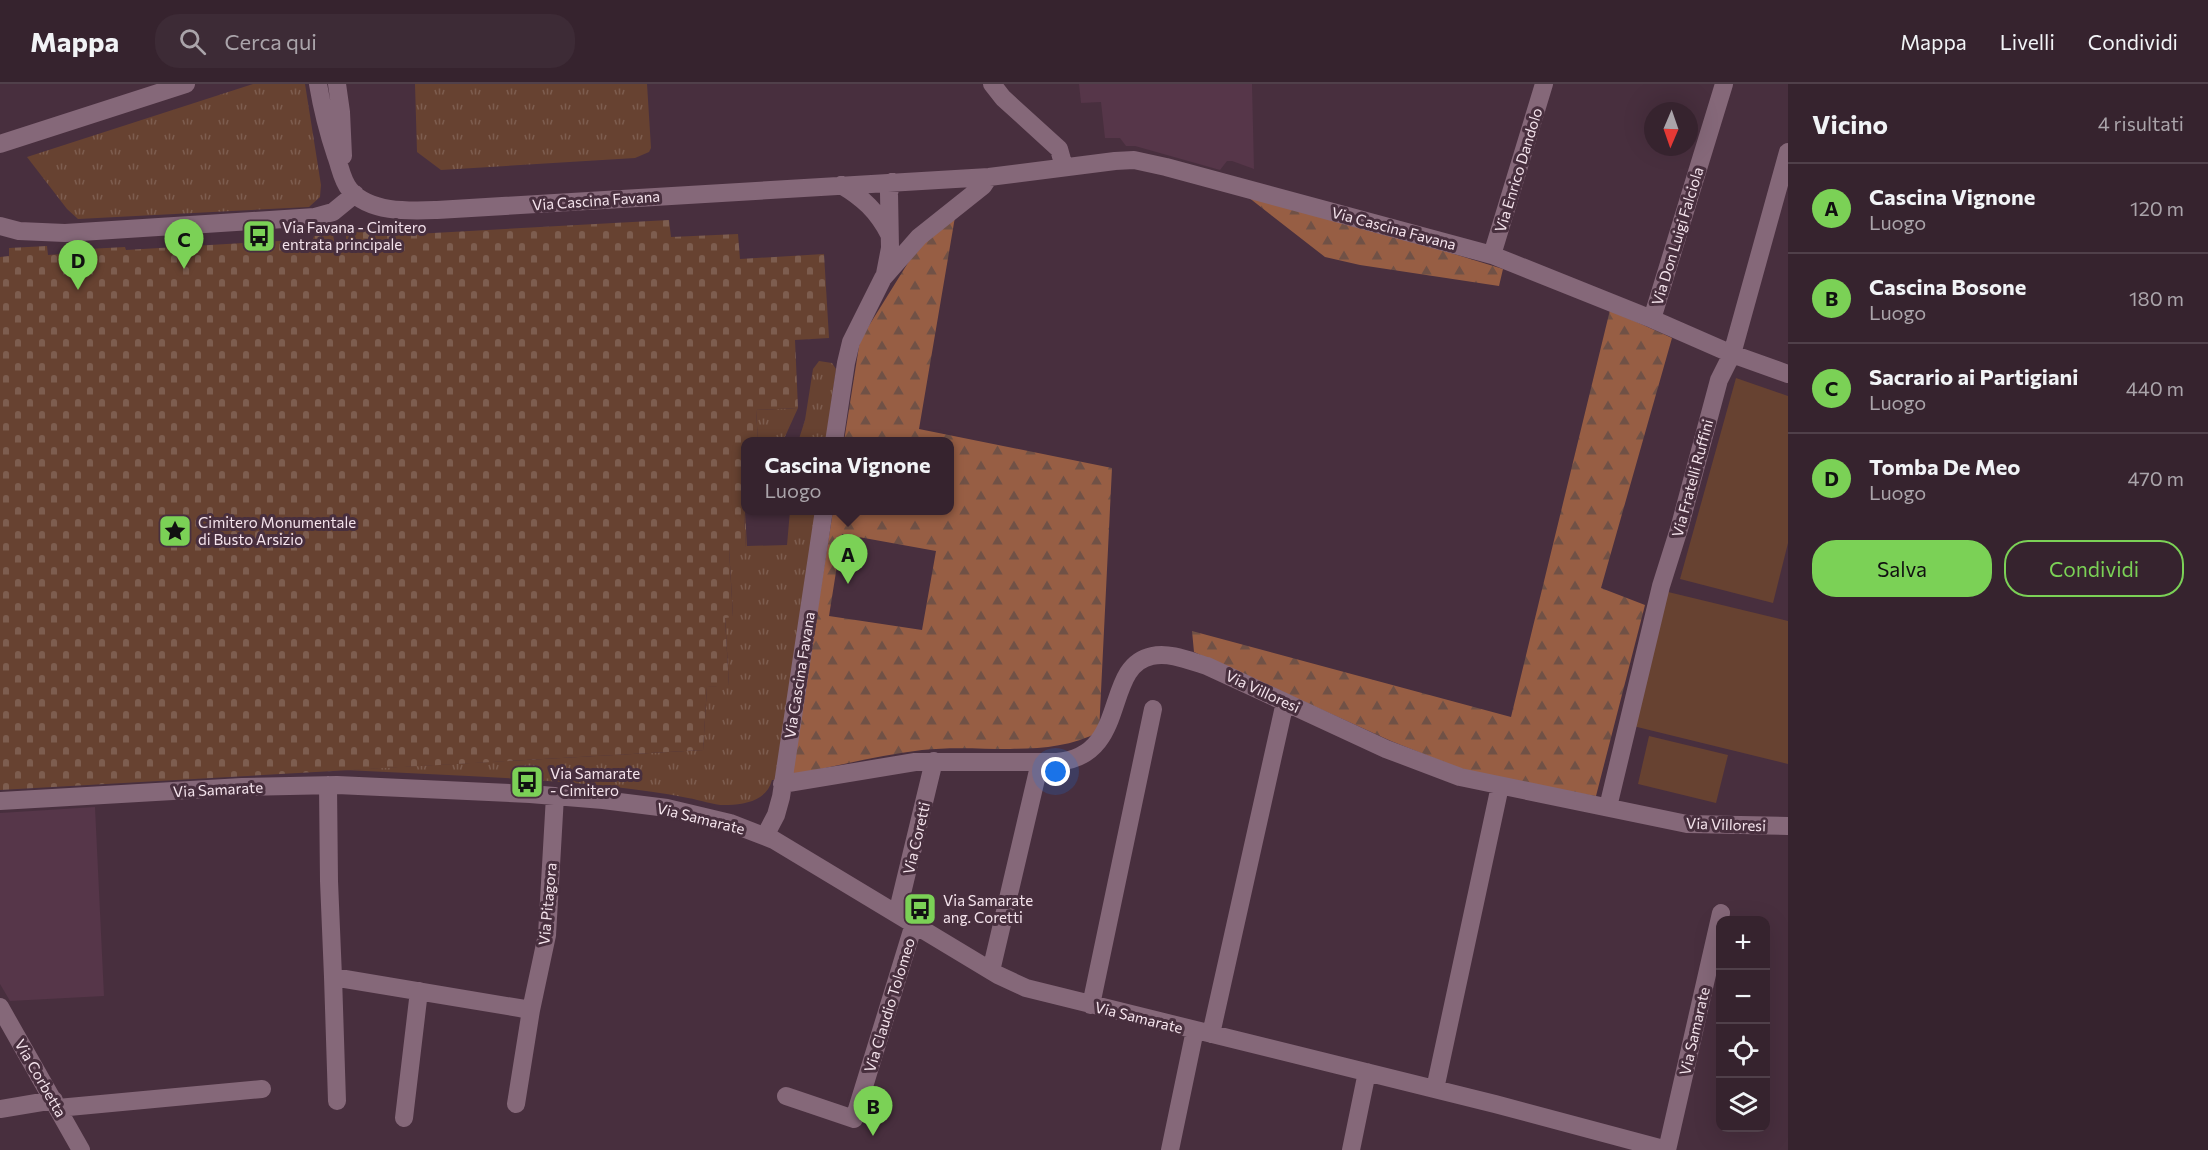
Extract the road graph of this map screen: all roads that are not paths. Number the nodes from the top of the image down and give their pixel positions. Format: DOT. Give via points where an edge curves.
graph roads {
  1 [pos="186,84"];
  2 [pos="318,84"];
  3 [pos="337,84"];
  4 [pos="992,84"];
  5 [pos="1544,84"];
  6 [pos="1724,84"];
  7 [pos="0,144"];
  8 [pos="1788,152"];
  9 [pos="1064,167"];
  10 [pos="989,177"];
  11 [pos="892,182"];
  12 [pos="348,184"];
  13 [pos="841,185"];
  14 [pos="0,226"];
  15 [pos="890,237"];
  16 [pos="1492,255"];
  17 [pos="884,278"];
  18 [pos="1652,319"];
  19 [pos="1732,354"];
  20 [pos="1785,374"];
  21 [pos="835,437"];
  22 [pos="823,515"];
  23 [pos="1285,702"];
  24 [pos="1153,709"];
  25 [pos="934,761"];
  26 [pos="1040,762"];
  27 [pos="782,784"];
  28 [pos="328,785"];
  29 [pos="1500,786"];
  30 [pos="555,796"];
  31 [pos="0,801"];
  32 [pos="1608,807"];
  33 [pos="1788,826"];
  34 [pos="765,836"];
  35 [pos="1721,913"];
  36 [pos="897,914"];
  37 [pos="914,924"];
  38 [pos="991,971"];
  39 [pos="333,977"];
  40 [pos="419,991"];
  41 [pos="1091,1005"];
  42 [pos="0,1007"];
  43 [pos="531,1010"];
  44 [pos="1203,1032"];
  45 [pos="1367,1072"];
  46 [pos="262,1089"];
  47 [pos="1435,1089"];
  48 [pos="786,1096"];
  49 [pos="337,1101"];
  50 [pos="56,1104"];
  51 [pos="516,1104"];
  52 [pos="0,1109"];
  53 [pos="404,1118"];
  54 [pos="81,1150"];
  55 [pos="1170,1150"];
  56 [pos="1351,1150"];
  57 [pos="1667,1150"];
  1 -- 7 [label="street"];
  2 -- 12 [label="street" via="326,124"];
  3 -- 12 [label="street"];
  4 -- 9 [label="street" via="1059,149"];
  5 -- 16 [label="street, Via Enrico Dandolo"];
  6 -- 18 [label="street, Via Don Luigi Falciola"];
  8 -- 19 [label="street, Via Fratelli Ruffini"];
  9 -- 10 [label="street, Via Cascina Favana"];
  9 -- 16 [label="street, Via Cascina Favana" via="1141,161"];
  10 -- 11 [label="street, Via Cascina Favana"];
  10 -- 17 [label="street" via="919,237"];
  11 -- 13 [label="street, Via Cascina Favana"];
  11 -- 15 [label="street"];
  12 -- 13 [label="street, Via Cascina Favana" via="376,206 425,211"];
  12 -- 14 [label="street" via="332,213 315,217 65,233 29,233"];
  13 -- 15 [label="street" via="875,210"];
  15 -- 17 [label="street"];
  16 -- 18 [label="street, Via Cascina Favana"];
  17 -- 21 [label="street" via="851,342"];
  18 -- 19 [label="street, Via Cascina Favana"];
  19 -- 20 [label="street, Via Cascina Favana"];
  19 -- 32 [label="street, Via Fratelli Ruffini" via="1719,380 1661,586"];
  22 -- 27 [label="street, Via Cascina Favana"];
  23 -- 26 [label="street, Via Villoresi" via="1207,666 1177,657 1152,656 1130,671 1094,747 1068,761"];
  23 -- 29 [label="street, Via Villoresi" via="1418,763"];
  23 -- 44 [label="street"];
  24 -- 41 [label="street"];
  25 -- 26 [label="street, Via Villoresi"];
  25 -- 27 [label="street, Via Villoresi"];
  25 -- 36 [label="street, Via Coretti"];
  26 -- 38 [label="street"];
  27 -- 34 [label="street, Via Cascina Favana" via="778,809"];
  28 -- 30 [label="street, Via Samarate"];
  28 -- 31 [label="street, Via Samarate"];
  28 -- 39 [label="street"];
  29 -- 32 [label="street, Via Villoresi"];
  29 -- 47 [label="street"];
  30 -- 34 [label="street, Via Samarate" via="691,813"];
  30 -- 43 [label="street, Via Pitagora" via="547,935"];
  32 -- 33 [label="street, Via Villoresi" via="1687,824"];
  34 -- 36 [label="street, Via Samarate"];
  35 -- 57 [label="street, Via Samarate"];
  36 -- 37 [label="street, Via Samarate"];
  37 -- 38 [label="street, Via Samarate"];
  37 -- 48 [label="street, Via Claudio Tolomeo" via="854,1119"];
  38 -- 41 [label="street, Via Samarate" via="1026,988"];
  39 -- 40 [label="street"];
  39 -- 49 [label="street"];
  40 -- 43 [label="street"];
  40 -- 53 [label="street"];
  41 -- 44 [label="street, Via Samarate"];
  42 -- 50 [label="street, Via Corbetta"];
  43 -- 51 [label="street, Via Pitagora"];
  44 -- 45 [label="street, Via Samarate"];
  44 -- 55 [label="street"];
  45 -- 47 [label="street, Via Samarate"];
  45 -- 56 [label="street"];
  46 -- 50 [label="street"];
  47 -- 57 [label="street, Via Samarate"];
  50 -- 52 [label="street"];
  50 -- 54 [label="street, Via Corbetta"];
}
